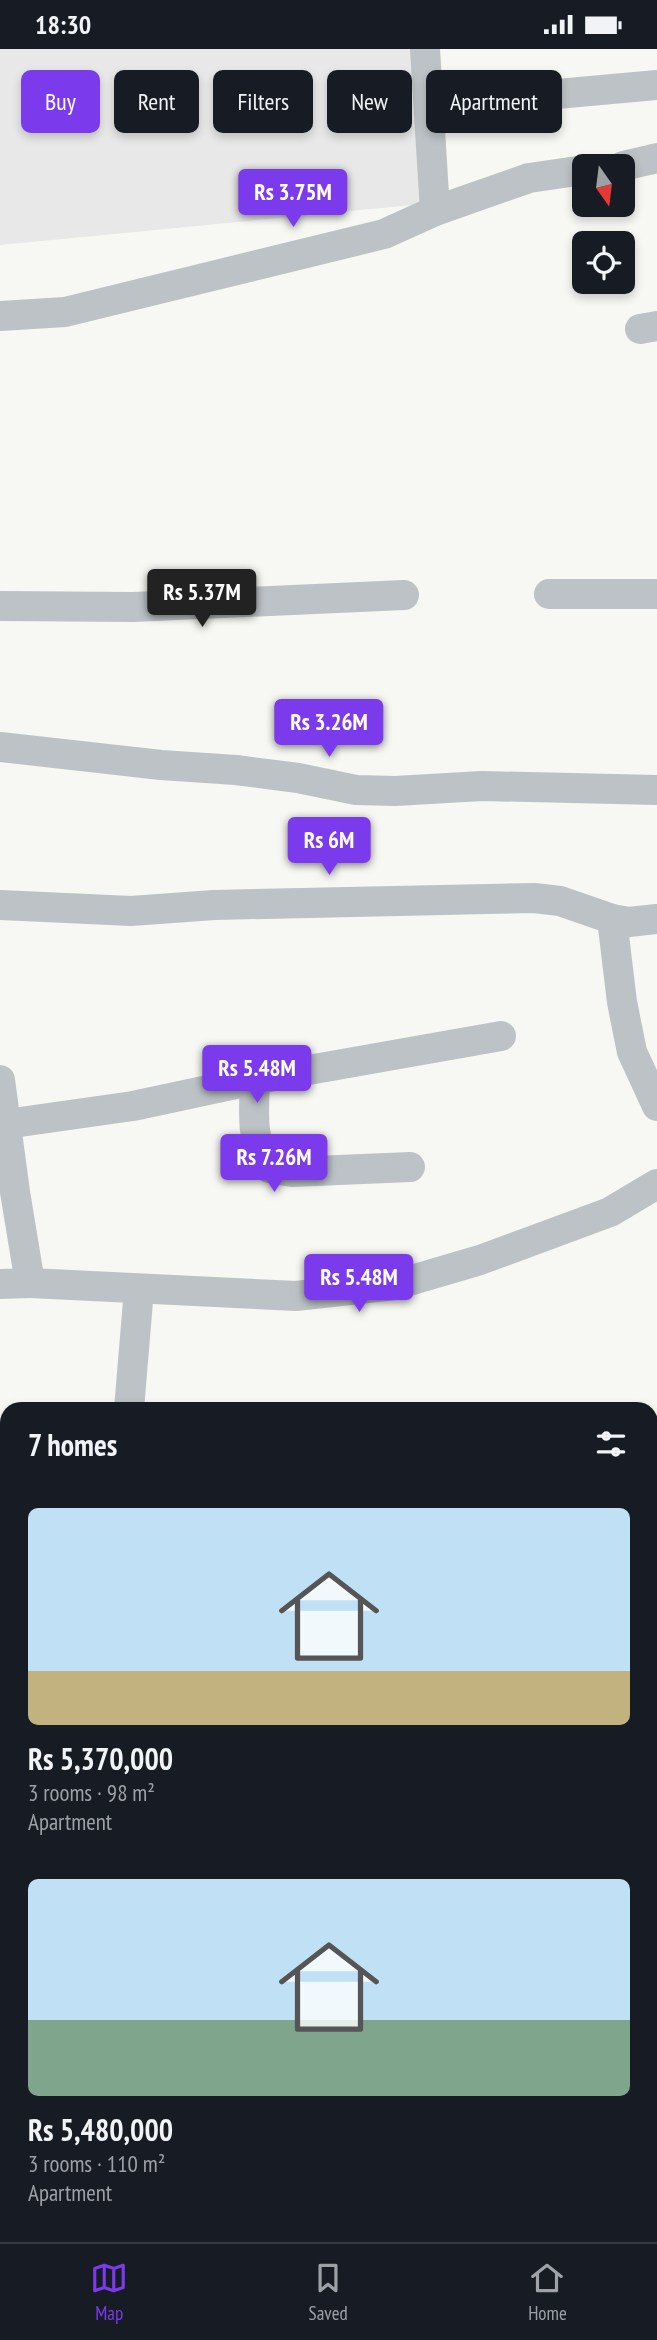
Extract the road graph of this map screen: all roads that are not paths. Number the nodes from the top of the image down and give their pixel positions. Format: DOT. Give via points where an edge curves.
graph roads {
  1 [pos="425,49"];
  2 [pos="657,85"];
  3 [pos="562,94"];
  4 [pos="657,158"];
  5 [pos="635,163"];
  6 [pos="572,172"];
  7 [pos="435,211"];
  8 [pos="0,316"];
  9 [pos="404,594"];
  10 [pos="549,594"];
  11 [pos="657,594"];
  12 [pos="0,606"];
  13 [pos="0,747"];
  14 [pos="657,790"];
  15 [pos="0,905"];
  16 [pos="612,919"];
  17 [pos="657,919"];
  18 [pos="501,1036"];
  19 [pos="0,1080"];
  20 [pos="255,1080"];
  21 [pos="657,1106"];
  22 [pos="6,1123"];
  23 [pos="410,1167"];
  24 [pos="657,1184"];
  25 [pos="0,1283"];
  26 [pos="30,1283"];
  27 [pos="139,1289"];
  28 [pos="130,1402"];
  1 -- 7 [label="street"];
  2 -- 3 [label="street"];
  4 -- 5 [label="street"];
  6 -- 7 [label="street" via="529,178"];
  7 -- 8 [label="street" via="384,234 65,312"];
  9 -- 12 [label="street" via="133,607"];
  10 -- 11 [label="street"];
  13 -- 14 [label="street" via="236,770 356,790 482,786"];
  15 -- 16 [label="street" via="131,911 534,898 560,901"];
  16 -- 17 [label="street"];
  16 -- 21 [label="street" via="632,1052"];
  18 -- 20 [label="street"];
  19 -- 22 [label="street"];
  20 -- 22 [label="street" via="133,1106"];
  20 -- 23 [label="street" via="254,1127 259,1153 269,1168 292,1172"];
  22 -- 26 [label="street"];
  24 -- 27 [label="street" via="610,1212 480,1260 395,1285 296,1296"];
  25 -- 26 [label="street"];
  26 -- 27 [label="street"];
  27 -- 28 [label="street"];
}
